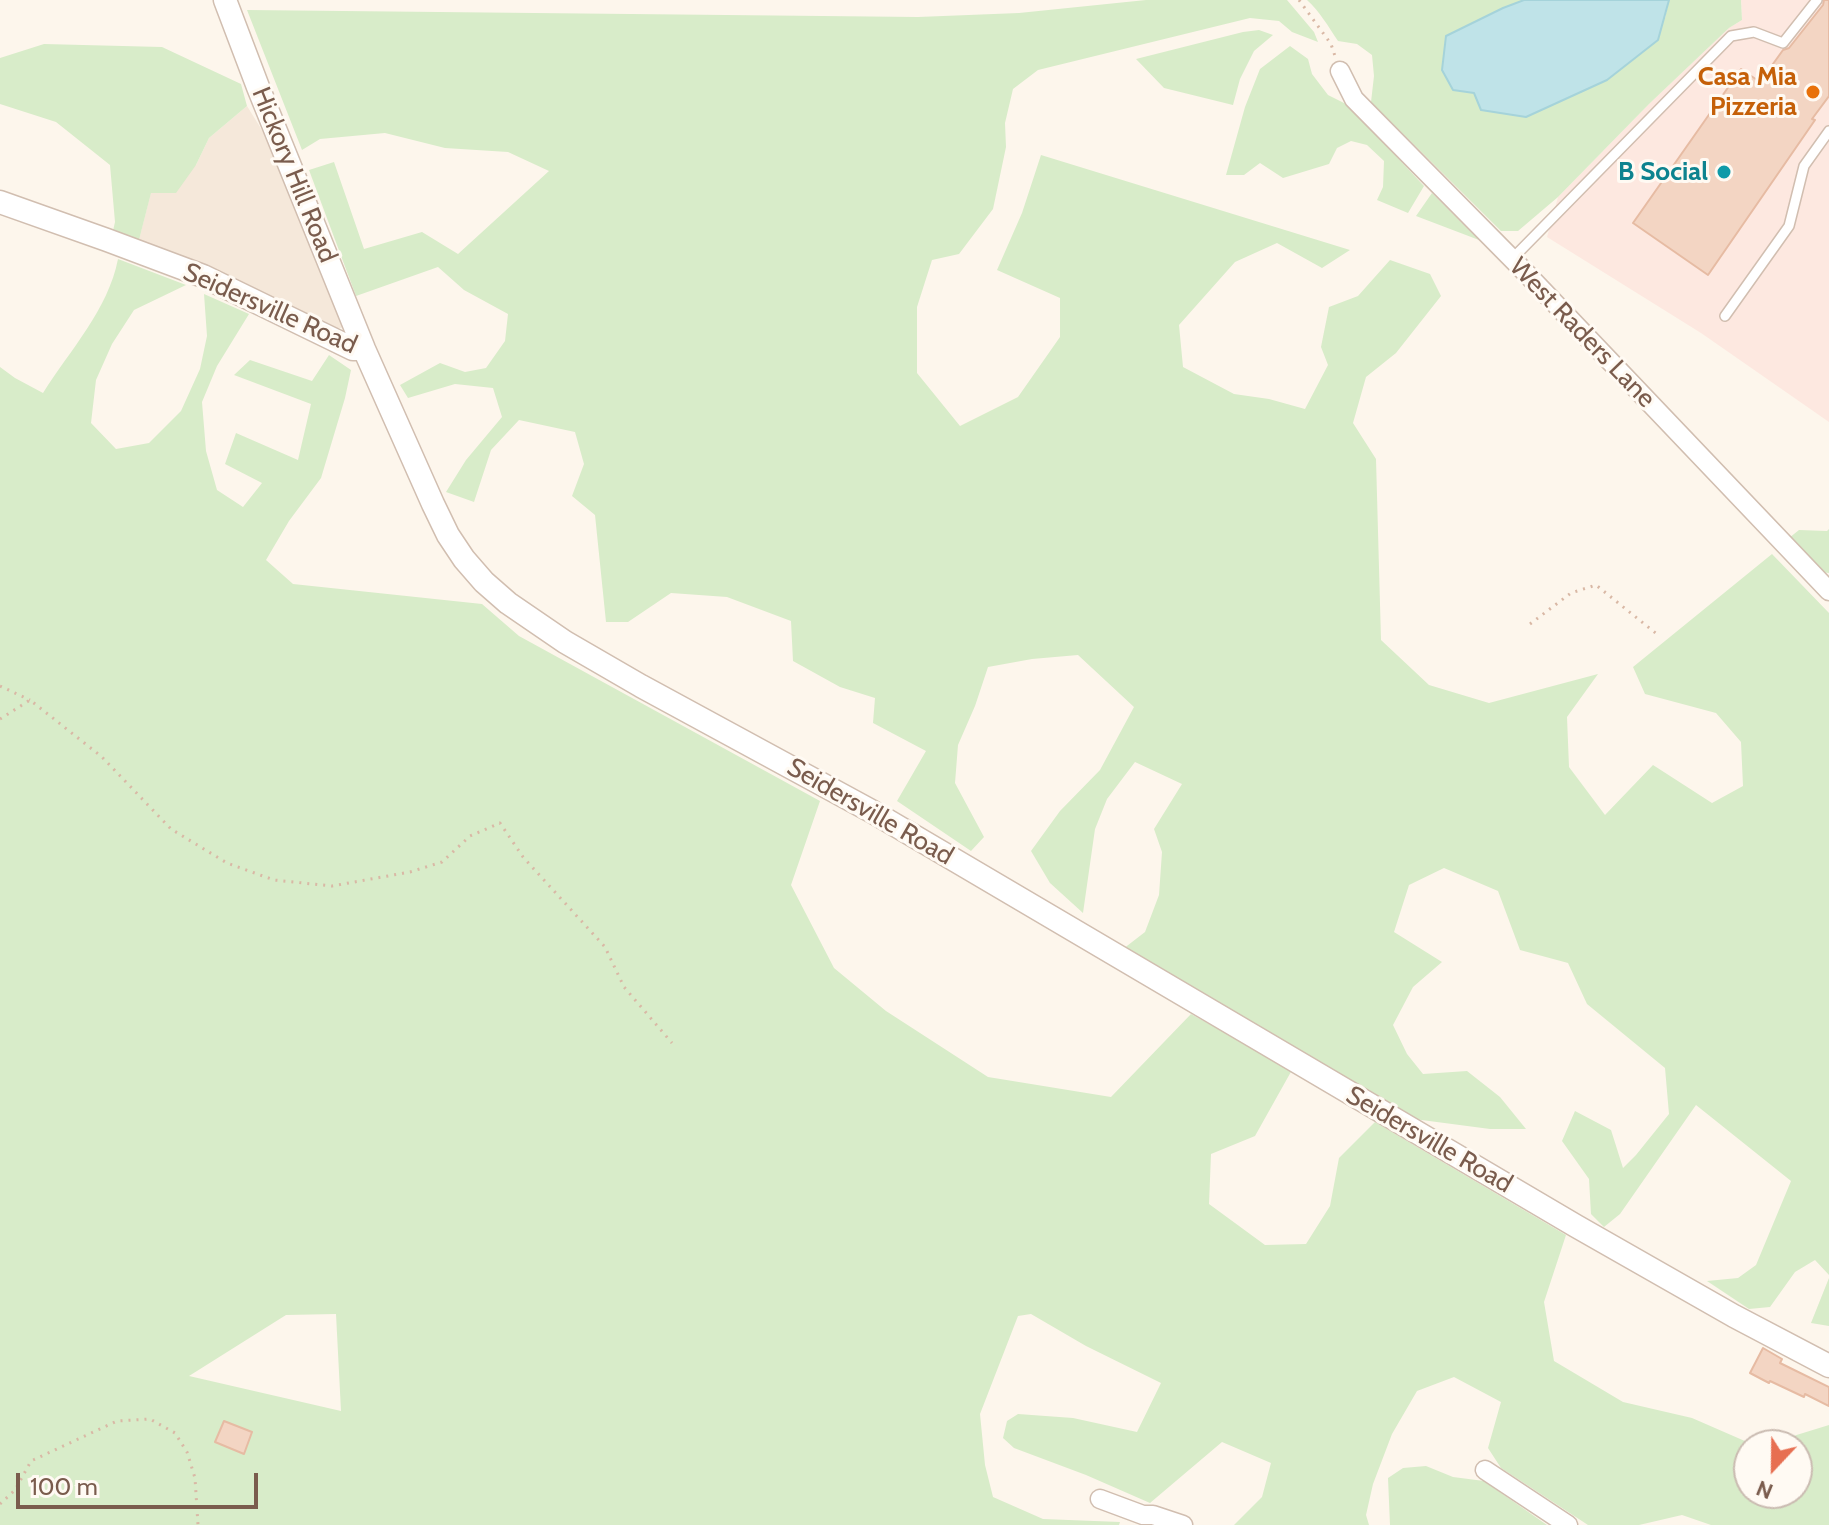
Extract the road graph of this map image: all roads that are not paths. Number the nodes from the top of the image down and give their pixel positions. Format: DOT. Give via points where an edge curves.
graph roads {
  1 [pos="225,0"];
  2 [pos="1817,0"];
  3 [pos="1340,71"];
  4 [pos="1829,131"];
  5 [pos="0,202"];
  6 [pos="1512,259"];
  7 [pos="1725,316"];
  8 [pos="364,349"];
  9 [pos="1829,591"];
  10 [pos="1829,1366"];
  11 [pos="1485,1470"];
  12 [pos="1100,1499"];
  13 [pos="1140,1520"];
  14 [pos="1183,1525"];
  15 [pos="1568,1525"];
  1 -- 8 [label="street, Hickory Hill Road"];
  2 -- 6 [label="lane" via="1783,43 1754,32 1731,36"];
  3 -- 6 [label="street, West Raders Lane" via="1354,99"];
  4 -- 7 [label="lane" via="1804,166 1789,226"];
  5 -- 8 [label="street, Seidersville Road" via="203,276 353,349"];
  6 -- 9 [label="street, West Raders Lane"];
  8 -- 10 [label="street, Seidersville Road" via="448,535 484,582 508,603 641,686 873,812 1599,1239"];
  11 -- 15 [label="street"];
  12 -- 13 [label="street"];
  13 -- 14 [label="street" via="1153,1515"];
}
